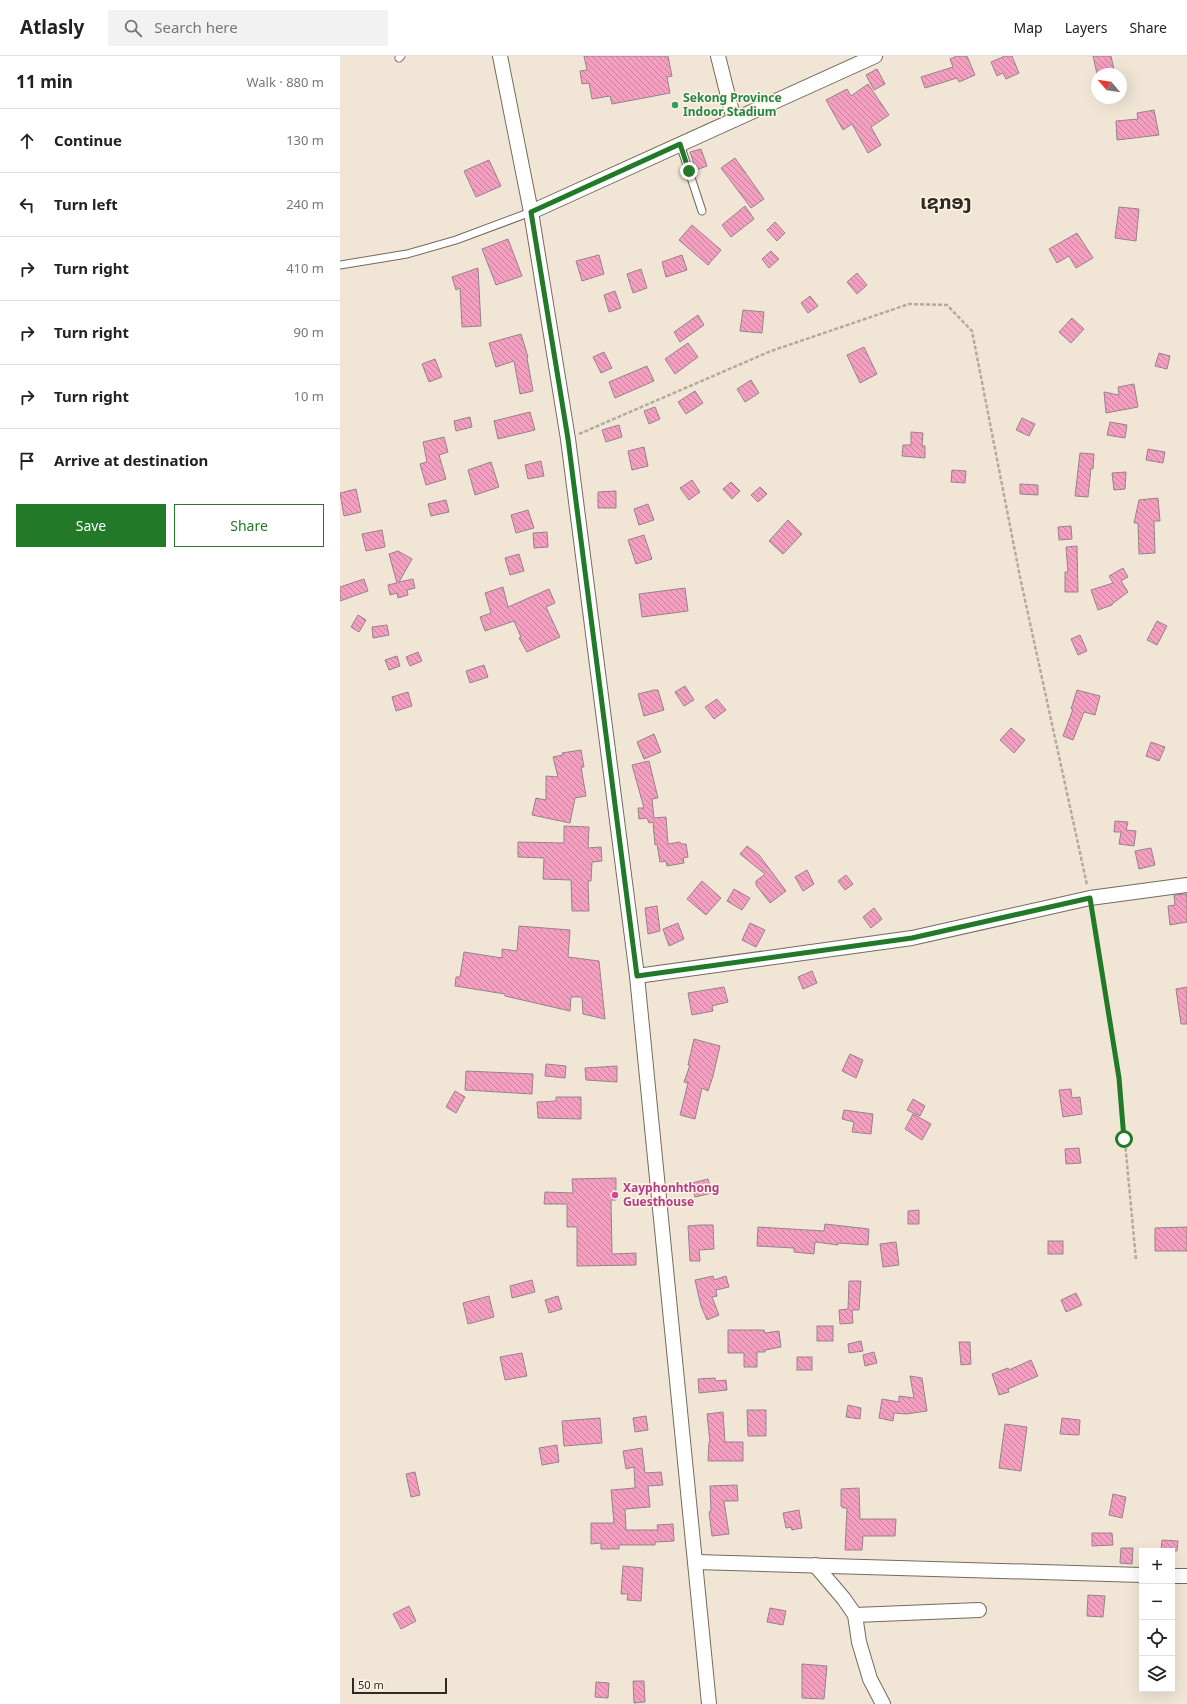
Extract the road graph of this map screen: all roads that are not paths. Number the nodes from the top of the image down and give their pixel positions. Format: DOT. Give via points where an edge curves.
graph roads {
  1 [pos="500,56"];
  2 [pos="718,56"];
  3 [pos="875,56"];
  4 [pos="734,120"];
  5 [pos="680,144"];
  6 [pos="702,211"];
  7 [pos="531,212"];
  8 [pos="340,265"];
  9 [pos="1187,885"];
  10 [pos="637,976"];
  11 [pos="696,1562"];
  12 [pos="816,1565"];
  13 [pos="1139,1575"];
  14 [pos="1175,1576"];
  15 [pos="1187,1576"];
  16 [pos="979,1610"];
  17 [pos="855,1615"];
  18 [pos="709,1704"];
  19 [pos="882,1704"];
  1 -- 7 [label="street"];
  2 -- 4 [label="street"];
  3 -- 4 [label="street"];
  4 -- 5 [label="street"];
  5 -- 6 [label="lane"];
  5 -- 7 [label="street"];
  7 -- 8 [label="lane" via="456,240 407,254"];
  7 -- 10 [label="street" via="568,439"];
  9 -- 10 [label="street" via="1090,898 912,938"];
  10 -- 11 [label="street"];
  11 -- 12 [label="street"];
  11 -- 18 [label="street"];
  12 -- 13 [label="street"];
  12 -- 17 [label="street"];
  14 -- 15 [label="street"];
  16 -- 17 [label="street"];
  17 -- 19 [label="street" via="859,1642 870,1678"];
}
